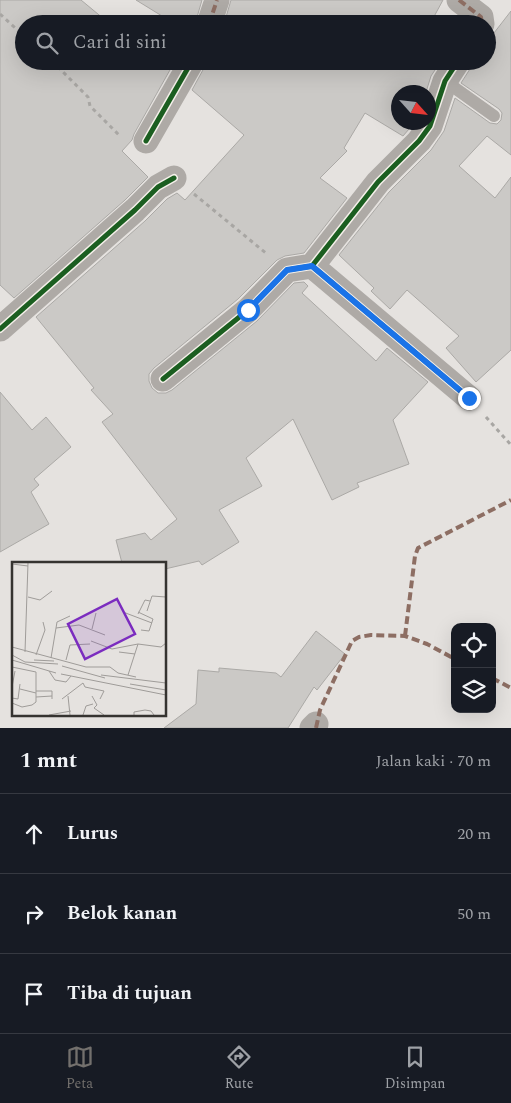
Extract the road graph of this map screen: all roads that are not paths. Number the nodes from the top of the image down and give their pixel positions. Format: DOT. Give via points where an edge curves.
graph roads {
  1 [pos="217,0"];
  2 [pos="458,0"];
  3 [pos="212,15"];
  4 [pos="478,15"];
  5 [pos="187,70"];
  6 [pos="452,71"];
  7 [pos="494,116"];
  8 [pos="146,141"];
  9 [pos="174,178"];
  10 [pos="312,266"];
  11 [pos="0,329"];
  12 [pos="163,379"];
  13 [pos="469,398"];
  1 -- 3 [label="street"];
  2 -- 4 [label="street"];
  5 -- 8 [label="street"];
  6 -- 7 [label="lane"];
  6 -- 10 [label="street" via="430,126 378,182"];
  9 -- 11 [label="street" via="158,187"];
  10 -- 12 [label="street" via="287,270 248,310"];
  10 -- 13 [label="street"];
}
